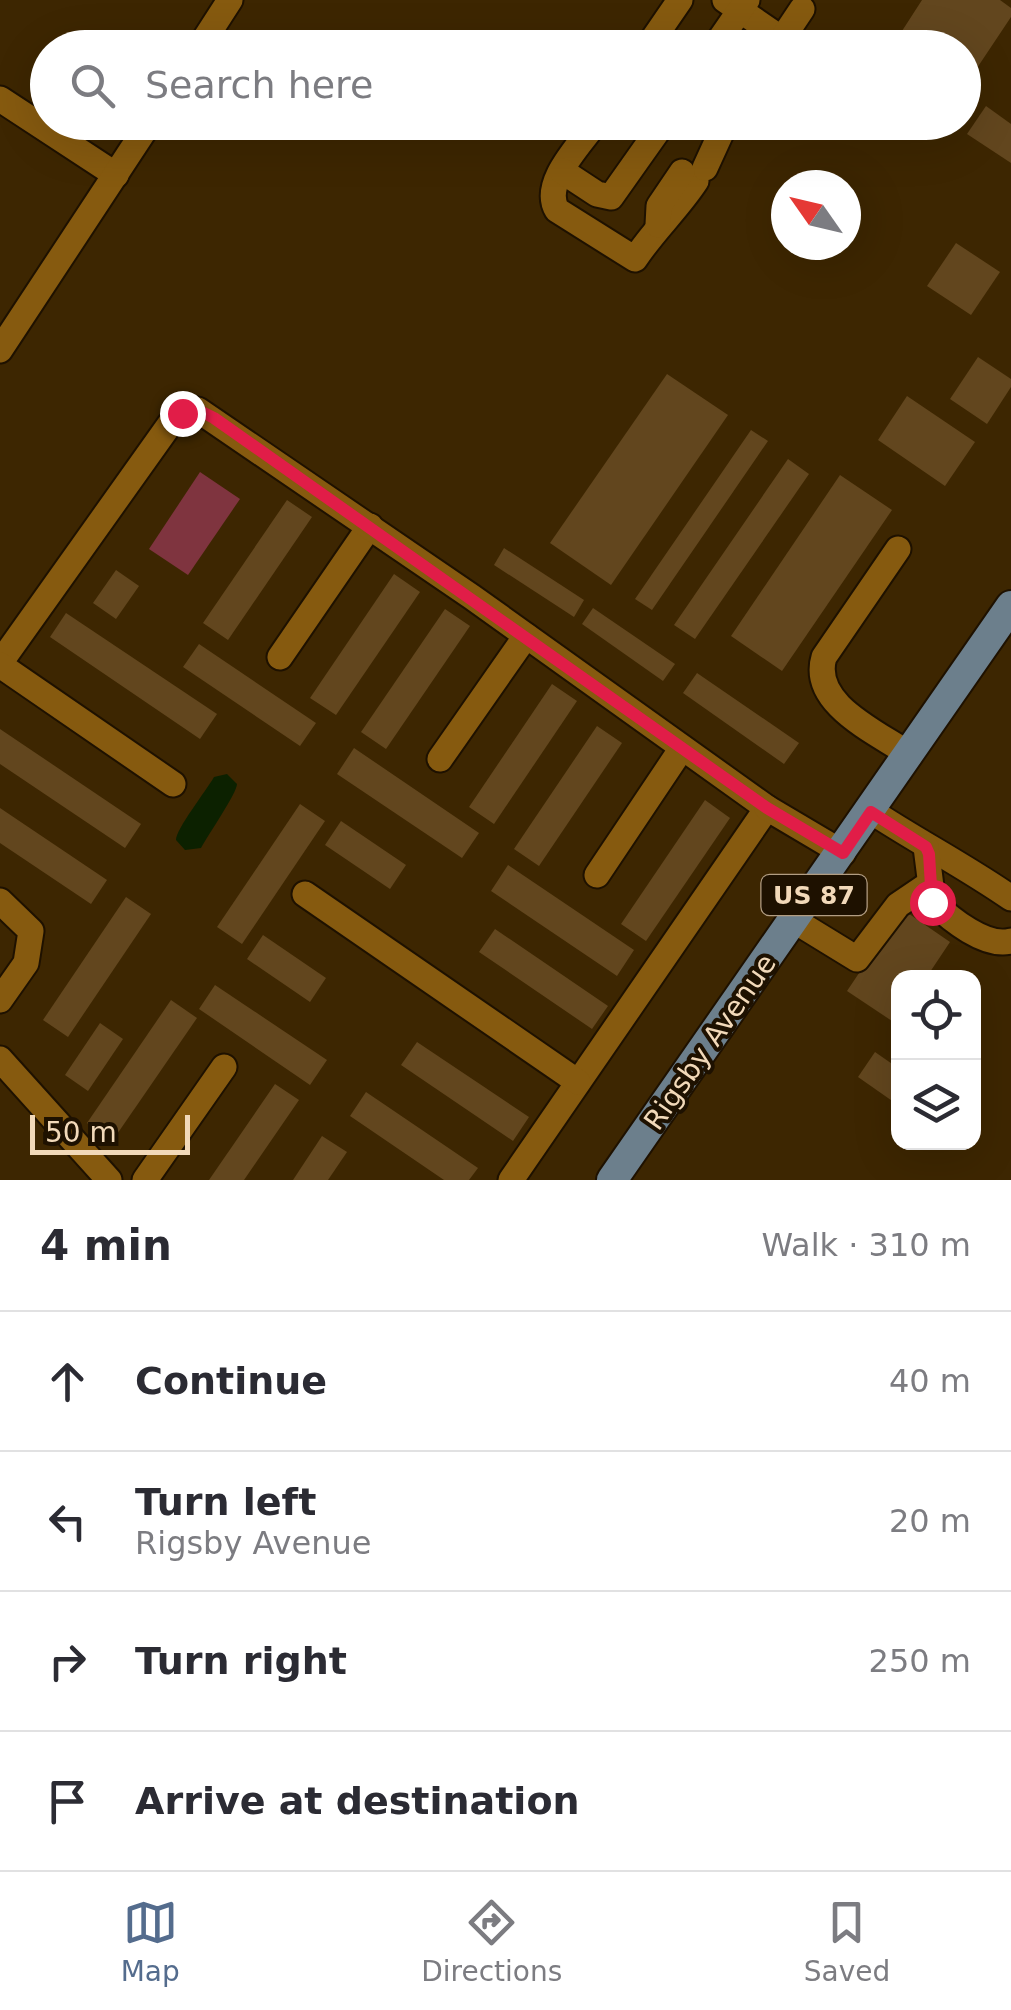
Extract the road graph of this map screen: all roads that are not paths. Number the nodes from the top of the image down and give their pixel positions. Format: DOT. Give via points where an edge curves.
graph roads {
  1 [pos="230,0"];
  2 [pos="680,0"];
  3 [pos="737,3"];
  4 [pos="802,9"];
  5 [pos="211,30"];
  6 [pos="659,30"];
  7 [pos="723,30"];
  8 [pos="765,30"];
  9 [pos="788,30"];
  10 [pos="0,99"];
  11 [pos="30,119"];
  12 [pos="62,140"];
  13 [pos="139,140"];
  14 [pos="584,140"];
  15 [pos="651,140"];
  16 [pos="714,140"];
  17 [pos="562,171"];
  18 [pos="116,176"];
  19 [pos="0,350"];
  20 [pos="370,526"];
  21 [pos="898,549"];
  22 [pos="1006,624"];
  23 [pos="526,636"];
  24 [pos="280,656"];
  25 [pos="0,664"];
  26 [pos="682,748"];
  27 [pos="910,755"];
  28 [pos="440,759"];
  29 [pos="173,784"];
  30 [pos="767,808"];
  31 [pos="871,812"];
  32 [pos="926,847"];
  33 [pos="843,853"];
  34 [pos="597,876"];
  35 [pos="929,884"];
  36 [pos="306,894"];
  37 [pos="1011,898"];
  38 [pos="0,901"];
  39 [pos="795,921"];
  40 [pos="1011,941"];
  41 [pos="0,1000"];
  42 [pos="0,1060"];
  43 [pos="224,1067"];
  44 [pos="578,1082"];
  45 [pos="110,1180"];
  46 [pos="145,1180"];
  47 [pos="510,1180"];
  48 [pos="612,1180"];
  1 -- 5 [label="street"];
  2 -- 6 [label="street"];
  3 -- 7 [label="street"];
  3 -- 8 [label="street"];
  4 -- 9 [label="street"];
  10 -- 11 [label="street"];
  12 -- 18 [label="street"];
  13 -- 18 [label="street"];
  14 -- 17 [label="street"];
  15 -- 17 [label="street" via="611,197"];
  16 -- 17 [label="street" via="659,206 658,225 635,259 558,210 551,194"];
  18 -- 19 [label="street"];
  20 -- 23 [label="street"];
  20 -- 24 [label="street"];
  20 -- 25 [label="street" via="214,418 198,410 182,413 128,478"];
  21 -- 27 [label="street" via="820,672 830,698"];
  22 -- 27 [label="main road, Rigsby Avenue / US 87"];
  23 -- 26 [label="street"];
  23 -- 28 [label="street"];
  25 -- 29 [label="street"];
  26 -- 30 [label="street"];
  26 -- 34 [label="street"];
  27 -- 31 [label="main road, Rigsby Avenue / US 87"];
  30 -- 33 [label="street"];
  30 -- 44 [label="street"];
  31 -- 32 [label="street"];
  31 -- 33 [label="main road, Rigsby Avenue / US 87"];
  32 -- 35 [label="street"];
  32 -- 37 [label="street" via="941,850"];
  33 -- 39 [label="main road, Rigsby Avenue / US 87"];
  35 -- 39 [label="street" via="898,905 857,960"];
  35 -- 40 [label="street" via="939,908 996,944"];
  36 -- 44 [label="street"];
  38 -- 41 [label="street" via="30,931 32,948"];
  39 -- 48 [label="main road, Rigsby Avenue / US 87"];
  42 -- 45 [label="street"];
  43 -- 46 [label="street"];
  44 -- 47 [label="street"];
}
